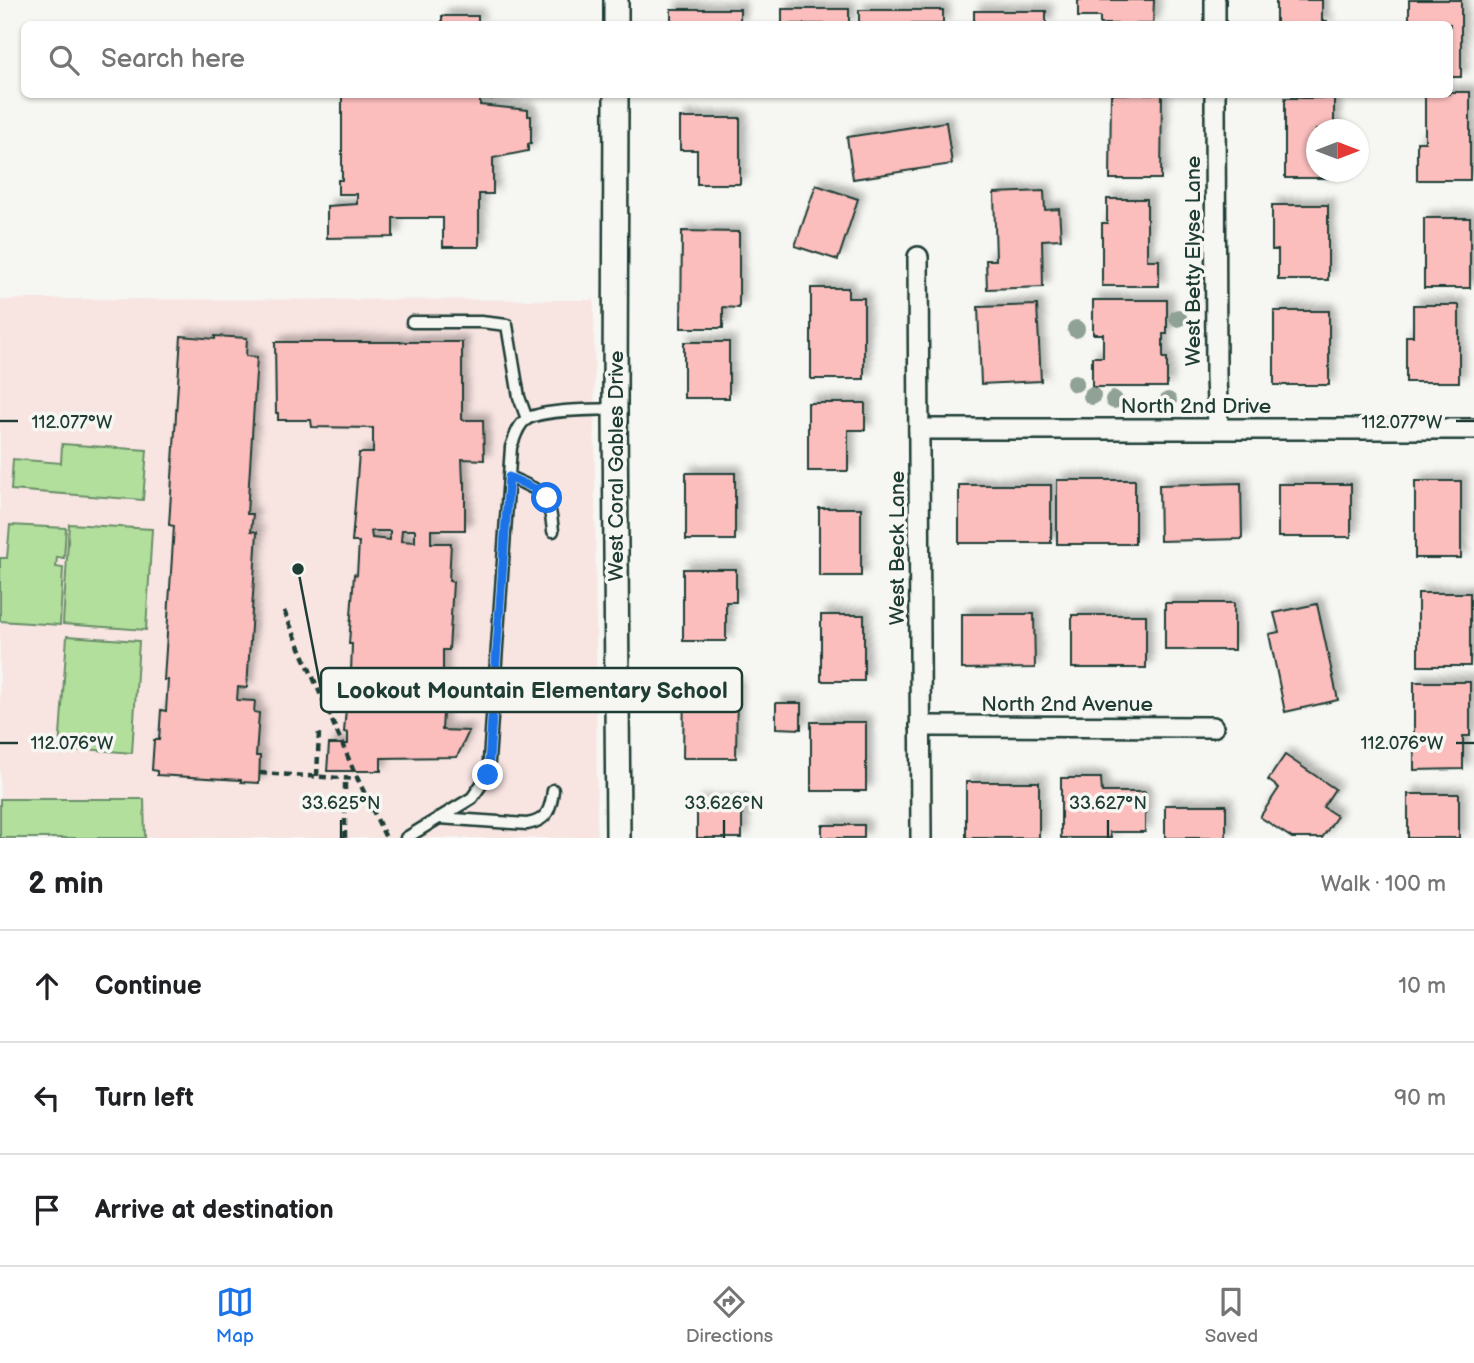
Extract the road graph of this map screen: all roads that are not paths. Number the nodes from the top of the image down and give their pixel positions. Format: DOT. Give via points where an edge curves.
graph roads {
  1 [pos="616,0"];
  2 [pos="1215,0"];
  3 [pos="616,21"];
  4 [pos="1215,21"];
  5 [pos="615,98"];
  6 [pos="1215,98"];
  7 [pos="918,257"];
  8 [pos="412,322"];
  9 [pos="615,409"];
  10 [pos="527,419"];
  11 [pos="1218,428"];
  12 [pos="919,429"];
  13 [pos="1474,429"];
  14 [pos="509,477"];
  15 [pos="553,531"];
  16 [pos="920,726"];
  17 [pos="1213,727"];
  18 [pos="553,790"];
  19 [pos="437,818"];
  20 [pos="406,838"];
  21 [pos="618,838"];
  22 [pos="921,838"];
  1 -- 3 [label="street"];
  2 -- 4 [label="street"];
  5 -- 9 [label="street, West Coral Gables Drive"];
  6 -- 11 [label="street, West Betty Elyse Lane"];
  7 -- 12 [label="street, West Beck Lane"];
  8 -- 10 [label="lane" via="507,324"];
  9 -- 10 [label="lane" via="556,412"];
  9 -- 21 [label="street, West Coral Gables Drive"];
  10 -- 14 [label="lane" via="511,447"];
  11 -- 12 [label="street, North 2nd Drive"];
  11 -- 13 [label="street, North 2nd Drive"];
  12 -- 16 [label="street, West Beck Lane"];
  14 -- 15 [label="lane" via="547,498"];
  14 -- 19 [label="lane" via="488,775 472,798"];
  16 -- 17 [label="street, North 2nd Avenue"];
  16 -- 22 [label="street, West Beck Lane"];
  18 -- 19 [label="lane" via="552,805 537,823"];
  19 -- 20 [label="lane"];
}
